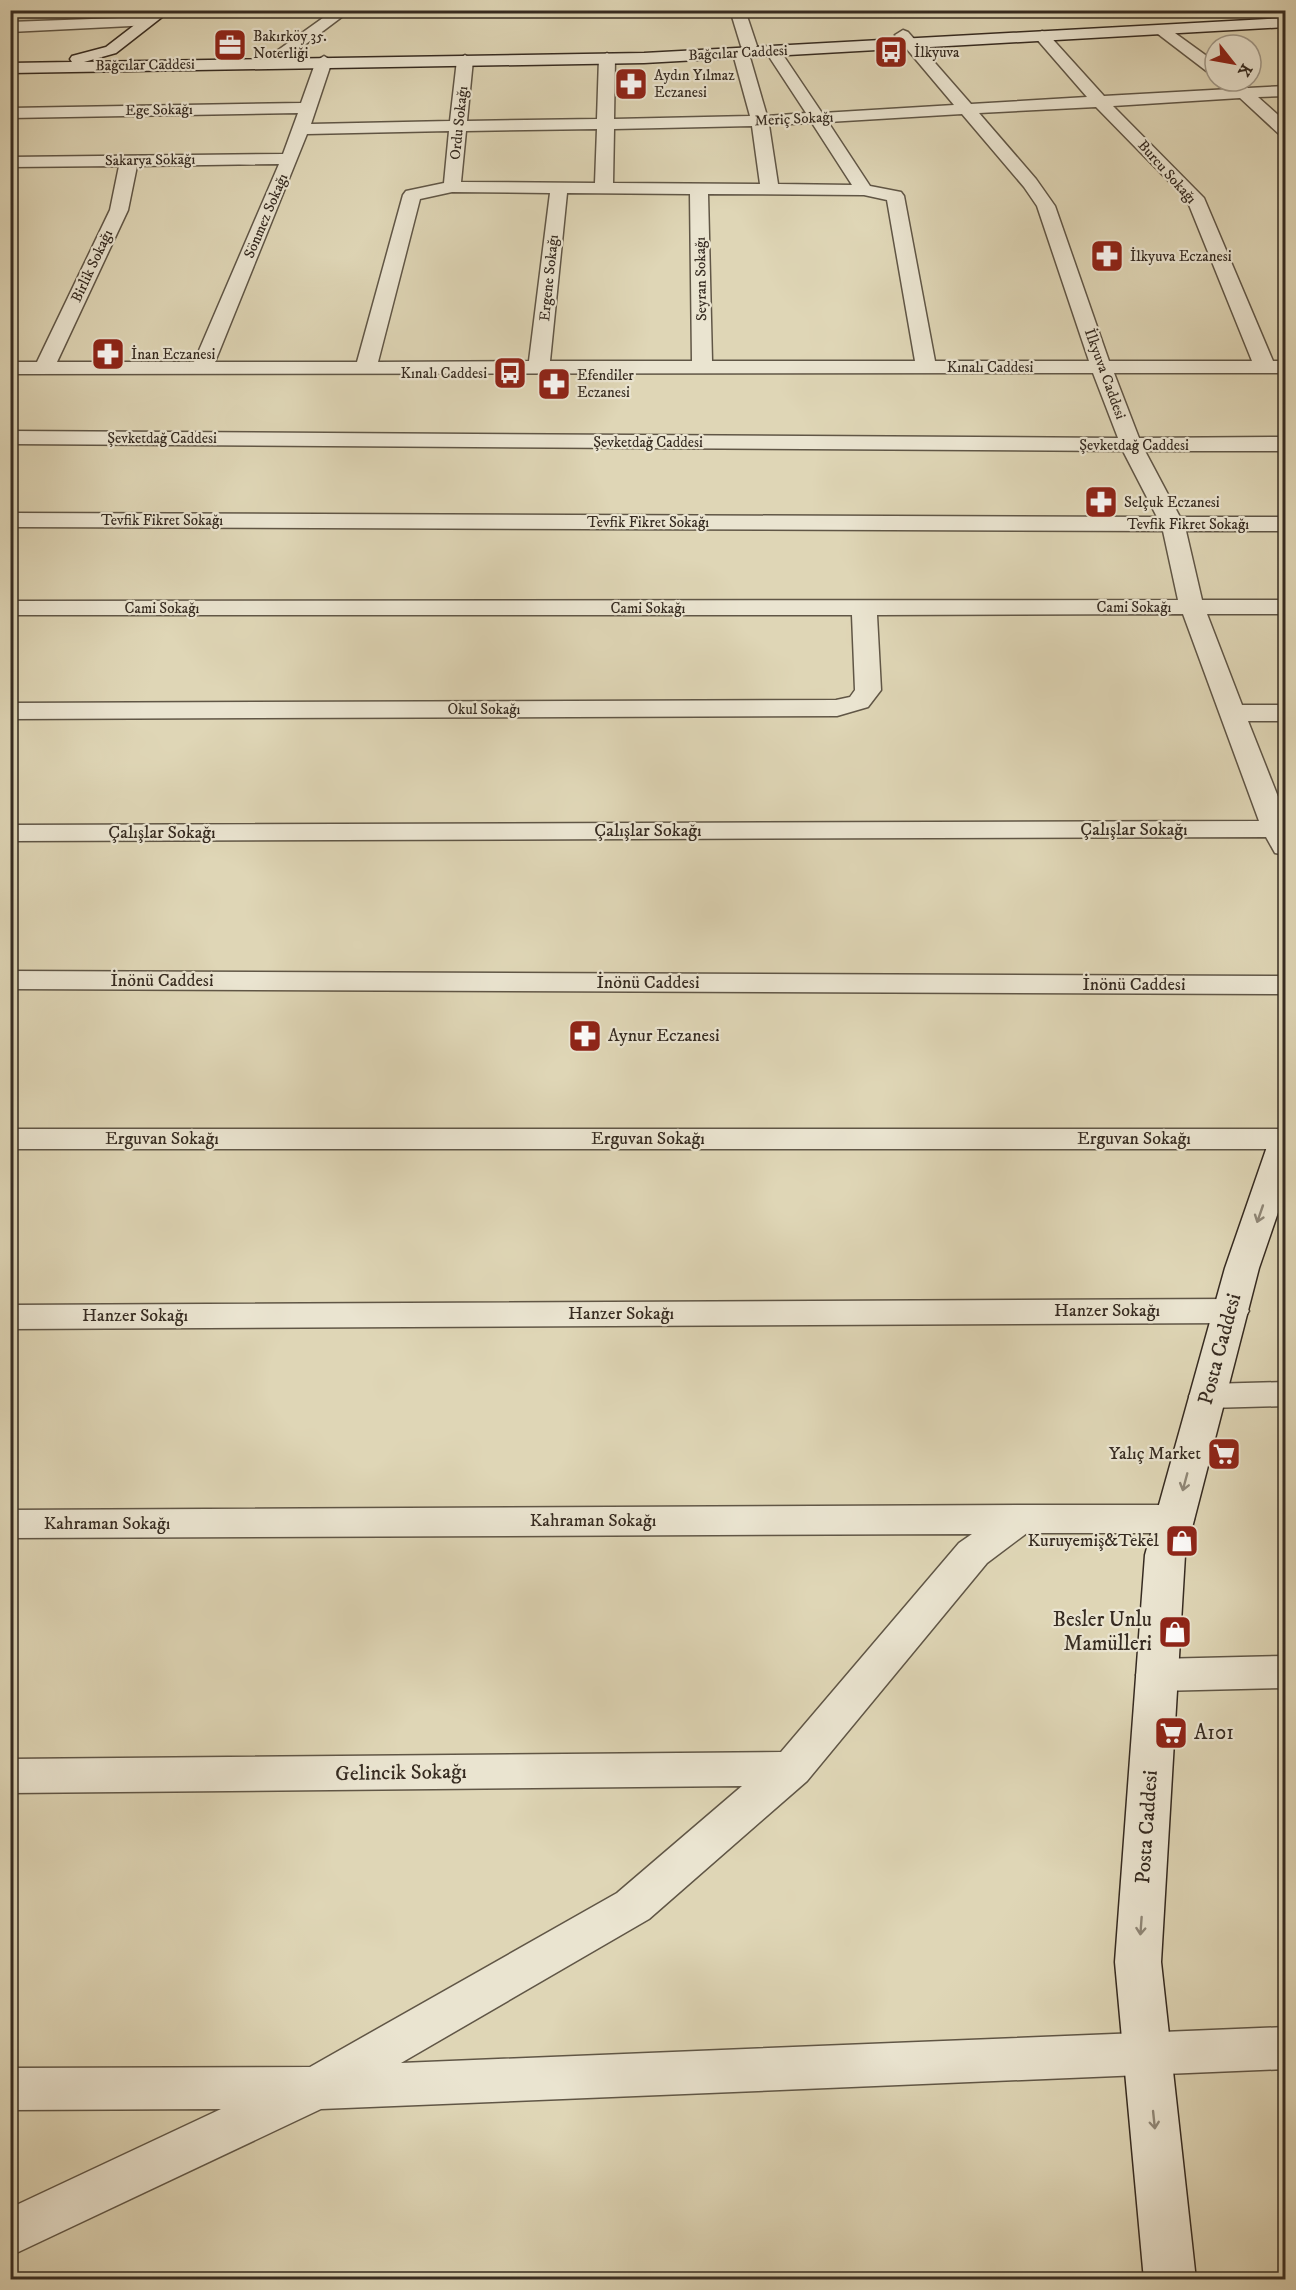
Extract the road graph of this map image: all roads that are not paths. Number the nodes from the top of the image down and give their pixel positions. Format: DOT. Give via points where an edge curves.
graph roads {
  1 [pos="164,10"];
  2 [pos="344,10"];
  3 [pos="737,10"];
  4 [pos="1160,14"];
  5 [pos="1286,14"];
  6 [pos="146,21"];
  7 [pos="1286,22"];
  8 [pos="1170,26"];
  9 [pos="10,27"];
  10 [pos="1042,36"];
  11 [pos="906,39"];
  12 [pos="111,50"];
  13 [pos="745,50"];
  14 [pos="774,52"];
  15 [pos="280,56"];
  16 [pos="607,58"];
  17 [pos="1203,58"];
  18 [pos="465,60"];
  19 [pos="324,61"];
  20 [pos="14,68"];
  21 [pos="1286,91"];
  22 [pos="1263,92"];
  23 [pos="1245,93"];
  24 [pos="1100,102"];
  25 [pos="308,108"];
  26 [pos="967,110"];
  27 [pos="10,113"];
  28 [pos="816,118"];
  29 [pos="760,121"];
  30 [pos="605,124"];
  31 [pos="458,127"];
  32 [pos="301,129"];
  33 [pos="1286,131"];
  34 [pos="290,159"];
  35 [pos="129,161"];
  36 [pos="10,162"];
  37 [pos="452,187"];
  38 [pos="559,188"];
  39 [pos="604,188"];
  40 [pos="699,190"];
  41 [pos="770,190"];
  42 [pos="864,190"];
  43 [pos="926,367"];
  44 [pos="1101,367"];
  45 [pos="1275,367"];
  46 [pos="10,368"];
  47 [pos="44,368"];
  48 [pos="202,368"];
  49 [pos="366,368"];
  50 [pos="539,368"];
  51 [pos="702,368"];
  52 [pos="10,437"];
  53 [pos="1286,444"];
  54 [pos="1131,445"];
  55 [pos="10,520"];
  56 [pos="1286,524"];
  57 [pos="1173,525"];
  58 [pos="1192,607"];
  59 [pos="1286,607"];
  60 [pos="10,608"];
  61 [pos="864,608"];
  62 [pos="10,711"];
  63 [pos="1232,713"];
  64 [pos="1286,713"];
  65 [pos="10,833"];
  66 [pos="1282,836"];
  67 [pos="10,980"];
  68 [pos="1286,986"];
  69 [pos="10,1139"];
  70 [pos="1283,1150"];
  71 [pos="1231,1311"];
  72 [pos="10,1317"];
  73 [pos="1286,1394"];
  74 [pos="1208,1396"];
  75 [pos="1020,1519"];
  76 [pos="1175,1519"];
  77 [pos="10,1524"];
  78 [pos="1286,1672"];
  79 [pos="1157,1675"];
  80 [pos="792,1769"];
  81 [pos="10,1776"];
  82 [pos="1286,2048"];
  83 [pos="1146,2053"];
  84 [pos="316,2088"];
  85 [pos="10,2089"];
  86 [pos="10,2233"];
  87 [pos="1170,2280"];
  1 -- 6 [label="street"];
  2 -- 15 [label="street"];
  3 -- 13 [label="street"];
  4 -- 8 [label="street"];
  5 -- 8 [label="street"];
  6 -- 9 [label="street"];
  6 -- 12 [label="street"];
  7 -- 8 [label="street, Bağcılar Caddesi"];
  8 -- 10 [label="street, Bağcılar Caddesi"];
  8 -- 11 [label="street"];
  8 -- 17 [label="street"];
  10 -- 11 [label="street, Bağcılar Caddesi"];
  10 -- 24 [label="street, Burcu Sokağı"];
  11 -- 13 [label="street"];
  11 -- 14 [label="street, Bağcılar Caddesi"];
  11 -- 26 [label="street, İlkyuva Caddesi"];
  12 -- 15 [label="street" via="143,59"];
  12 -- 20 [label="street" via="83,59"];
  13 -- 14 [label="street, Bağcılar Caddesi"];
  13 -- 15 [label="street"];
  13 -- 16 [label="street, Bağcılar Caddesi"];
  13 -- 29 [label="street"];
  14 -- 28 [label="street"];
  16 -- 18 [label="street, Bağcılar Caddesi"];
  16 -- 30 [label="street"];
  18 -- 19 [label="street, Bağcılar Caddesi"];
  18 -- 31 [label="street, Ordu Sokağı"];
  19 -- 20 [label="street, Bağcılar Caddesi"];
  19 -- 25 [label="street, Sönmez Sokağı"];
  21 -- 22 [label="street, Meriç Sokağı"];
  23 -- 24 [label="street, Meriç Sokağı"];
  23 -- 33 [label="street"];
  24 -- 26 [label="street, Meriç Sokağı"];
  24 -- 45 [label="street, Burcu Sokağı" via="1195,198"];
  25 -- 27 [label="street, Ege Sokağı"];
  25 -- 32 [label="street, Sönmez Sokağı"];
  26 -- 28 [label="street, Meriç Sokağı"];
  26 -- 44 [label="street, İlkyuva Caddesi" via="1046,206"];
  28 -- 29 [label="street, Meriç Sokağı"];
  28 -- 42 [label="street"];
  29 -- 30 [label="street, Meriç Sokağı"];
  29 -- 41 [label="street"];
  30 -- 31 [label="street, Meriç Sokağı"];
  30 -- 39 [label="street"];
  31 -- 32 [label="street, Meriç Sokağı"];
  31 -- 37 [label="street, Ordu Sokağı"];
  32 -- 34 [label="street, Sönmez Sokağı"];
  34 -- 35 [label="street, Sakarya Sokağı"];
  34 -- 48 [label="street, Sönmez Sokağı"];
  35 -- 36 [label="street, Sakarya Sokağı"];
  35 -- 47 [label="street, Birlik Sokağı" via="119,210"];
  37 -- 38 [label="street"];
  37 -- 49 [label="street" via="412,195"];
  38 -- 39 [label="street"];
  38 -- 50 [label="street, Ergene Sokağı"];
  39 -- 40 [label="street"];
  40 -- 41 [label="street"];
  40 -- 51 [label="street, Seyran Sokağı"];
  41 -- 42 [label="street"];
  42 -- 43 [label="street" via="895,196"];
  43 -- 44 [label="street, Kınalı Caddesi"];
  43 -- 51 [label="street, Kınalı Caddesi"];
  44 -- 45 [label="street, Kınalı Caddesi"];
  44 -- 54 [label="street, İlkyuva Caddesi"];
  46 -- 47 [label="street, Kınalı Caddesi"];
  47 -- 48 [label="street, Kınalı Caddesi"];
  48 -- 49 [label="street, Kınalı Caddesi"];
  49 -- 50 [label="street, Kınalı Caddesi"];
  50 -- 51 [label="street, Kınalı Caddesi"];
  52 -- 54 [label="street, Şevketdağ Caddesi"];
  53 -- 54 [label="street, Şevketdağ Caddesi"];
  54 -- 57 [label="street, İlkyuva Caddesi"];
  55 -- 57 [label="street, Tevfik Fikret Sokağı"];
  56 -- 57 [label="street, Tevfik Fikret Sokağı"];
  57 -- 58 [label="street, İlkyuva Caddesi"];
  58 -- 59 [label="street, Cami Sokağı"];
  58 -- 61 [label="street, Cami Sokağı"];
  58 -- 63 [label="street, İlkyuva Caddesi"];
  60 -- 61 [label="street, Cami Sokağı"];
  61 -- 62 [label="street, Okul Sokağı" via="868,690 859,702 837,708"];
  63 -- 64 [label="street"];
  63 -- 66 [label="street, İlkyuva Caddesi"];
  65 -- 66 [label="street, Çalışlar Sokağı"];
  67 -- 68 [label="street, İnönü Caddesi"];
  69 -- 70 [label="street, Erguvan Sokağı"];
  70 -- 71 [label="street, Posta Caddesi, one-way"];
  71 -- 72 [label="street, Hanzer Sokağı"];
  71 -- 74 [label="street, Posta Caddesi"];
  73 -- 74 [label="street"];
  74 -- 76 [label="street, Posta Caddesi, one-way"];
  75 -- 76 [label="street, Kahraman Sokağı"];
  75 -- 77 [label="street, Kahraman Sokağı"];
  75 -- 80 [label="street" via="973,1553"];
  76 -- 79 [label="street, Posta Caddesi" via="1165,1555"];
  78 -- 79 [label="street"];
  79 -- 83 [label="street, Posta Caddesi, one-way" via="1138,1962"];
  80 -- 81 [label="street, Gelincik Sokağı"];
  80 -- 84 [label="street" via="633,1906"];
  82 -- 83 [label="street"];
  83 -- 84 [label="street"];
  83 -- 87 [label="street, Posta Caddesi, one-way"];
  84 -- 85 [label="street"];
  84 -- 86 [label="street"];
}
